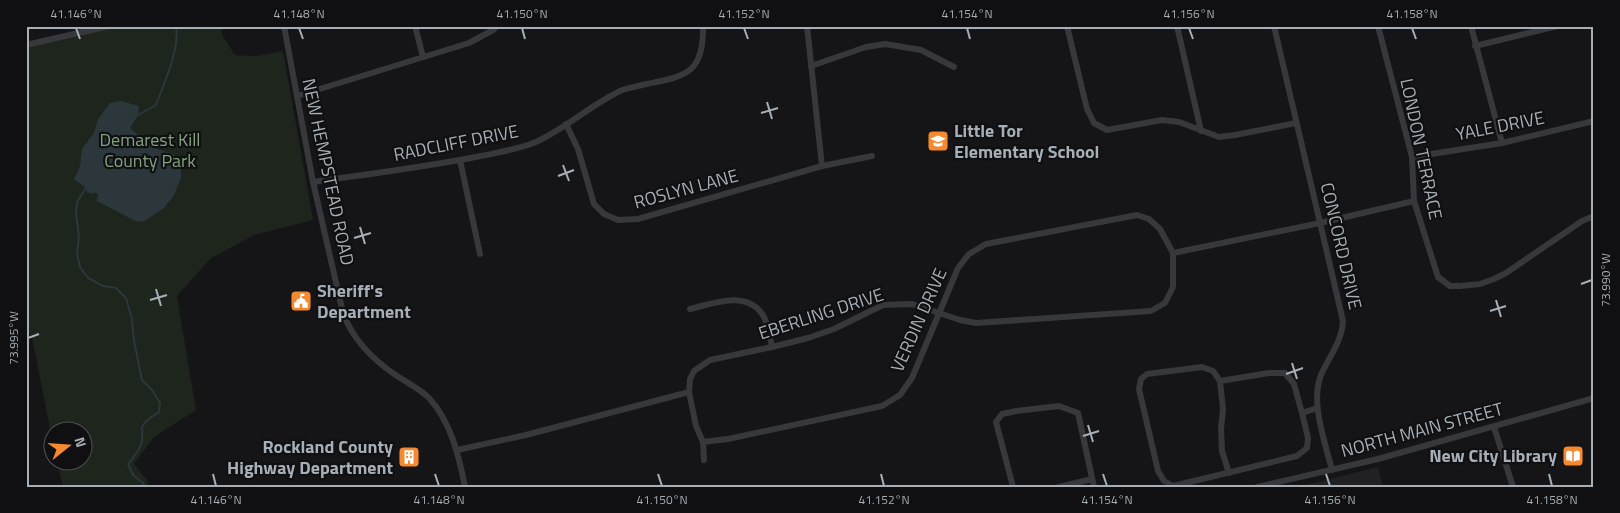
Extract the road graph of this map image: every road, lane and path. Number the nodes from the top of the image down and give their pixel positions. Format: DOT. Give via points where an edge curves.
graph roads {
  1 [pos="109,26"];
  2 [pos="284,26"];
  3 [pos="415,26"];
  4 [pos="497,26"];
  5 [pos="703,26"];
  6 [pos="807,26"];
  7 [pos="1067,26"];
  8 [pos="1177,26"];
  9 [pos="1274,26"];
  10 [pos="1378,26"];
  11 [pos="1471,26"];
  12 [pos="1557,26"];
  13 [pos="82,30"];
  14 [pos="26,46"];
  15 [pos="1475,46"];
  16 [pos="423,57"];
  17 [pos="811,66"];
  18 [pos="954,67"];
  19 [pos="297,96"];
  20 [pos="1594,121"];
  21 [pos="1296,123"];
  22 [pos="566,124"];
  23 [pos="1201,131"];
  24 [pos="1502,143"];
  25 [pos="872,156"];
  26 [pos="1412,157"];
  27 [pos="460,160"];
  28 [pos="822,166"];
  29 [pos="313,182"];
  30 [pos="1414,201"];
  31 [pos="1594,216"];
  32 [pos="1320,223"];
  33 [pos="1173,253"];
  34 [pos="480,254"];
  35 [pos="690,309"];
  36 [pos="939,314"];
  37 [pos="772,348"];
  38 [pos="1220,381"];
  39 [pos="690,392"];
  40 [pos="1594,398"];
  41 [pos="1317,408"];
  42 [pos="1302,413"];
  43 [pos="1494,427"];
  44 [pos="703,442"];
  45 [pos="457,450"];
  46 [pos="704,460"];
  47 [pos="1332,470"];
  48 [pos="1229,473"];
  49 [pos="1092,479"];
  50 [pos="465,487"];
  51 [pos="1013,487"];
  52 [pos="1059,487"];
  53 [pos="1094,487"];
  54 [pos="1257,487"];
  55 [pos="1513,487"];
  1 -- 13 [label="street"];
  2 -- 19 [label="street, NEW HEMPSTEAD ROAD"];
  3 -- 16 [label="street"];
  4 -- 16 [label="street" via="470,43"];
  5 -- 22 [label="street, RADCLIFF DRIVE" via="701,55 696,65 686,73 623,90"];
  6 -- 17 [label="street"];
  7 -- 23 [label="street" via="1087,109 1094,123 1107,130 1162,120 1179,122"];
  8 -- 23 [label="street"];
  9 -- 21 [label="street, CONCORD DRIVE"];
  10 -- 26 [label="street, LONDON TERRACE"];
  11 -- 15 [label="street"];
  12 -- 15 [label="street"];
  13 -- 14 [label="street"];
  15 -- 24 [label="street"];
  16 -- 19 [label="street"];
  17 -- 18 [label="street" via="866,47 885,44 920,50"];
  17 -- 28 [label="street"];
  19 -- 29 [label="street, NEW HEMPSTEAD ROAD"];
  20 -- 24 [label="street, YALE DRIVE"];
  21 -- 23 [label="street" via="1235,136 1219,137"];
  21 -- 32 [label="street, CONCORD DRIVE"];
  22 -- 27 [label="street, RADCLIFF DRIVE" via="536,142"];
  22 -- 28 [label="street, ROSLYN LANE" via="578,149 594,204 604,214 618,220 638,219"];
  24 -- 26 [label="street, YALE DRIVE"];
  25 -- 28 [label="street, ROSLYN LANE"];
  26 -- 30 [label="street, LONDON TERRACE"];
  27 -- 29 [label="street, RADCLIFF DRIVE"];
  27 -- 34 [label="street"];
  29 -- 45 [label="street, NEW HEMPSTEAD ROAD" via="348,328 364,349 428,397 441,414"];
  30 -- 31 [label="street, LONDON TERRACE" via="1438,278 1450,286 1494,280"];
  30 -- 32 [label="street"];
  32 -- 33 [label="street"];
  32 -- 41 [label="street, CONCORD DRIVE" via="1343,321 1342,332 1320,376"];
  33 -- 36 [label="street, EBERLING DRIVE" via="1173,287 1165,303 1151,311 976,323"];
  33 -- 36 [label="street, VERDIN DRIVE" via="1160,229 1137,215 986,244 969,254 958,268"];
  35 -- 37 [label="street" via="725,300 742,301 757,308 765,319"];
  36 -- 37 [label="street, EBERLING DRIVE" via="912,304 884,305 834,329"];
  36 -- 44 [label="street, VERDIN DRIVE" via="912,378 900,395 882,406"];
  37 -- 39 [label="street, EBERLING DRIVE" via="710,360 694,371"];
  38 -- 42 [label="street" via="1285,373 1294,384"];
  38 -- 48 [label="street" via="1222,451"];
  38 -- 48 [label="street" via="1213,371 1202,367 1147,374 1141,379 1139,389 1158,471 1164,481 1173,486"];
  39 -- 44 [label="street" via="696,426"];
  39 -- 45 [label="street"];
  40 -- 43 [label="street, NORTH MAIN STREET"];
  41 -- 42 [label="street"];
  41 -- 47 [label="street, CONCORD DRIVE"];
  42 -- 48 [label="street" via="1308,438 1306,448 1297,456"];
  43 -- 47 [label="street, NORTH MAIN STREET"];
  43 -- 55 [label="street"];
  44 -- 46 [label="street"];
  45 -- 50 [label="street, NEW HEMPSTEAD ROAD"];
  47 -- 54 [label="street, NORTH MAIN STREET"];
  49 -- 51 [label="street" via="1078,414 1059,406 1002,414 996,422"];
  49 -- 52 [label="street"];
  49 -- 53 [label="street"];
}
